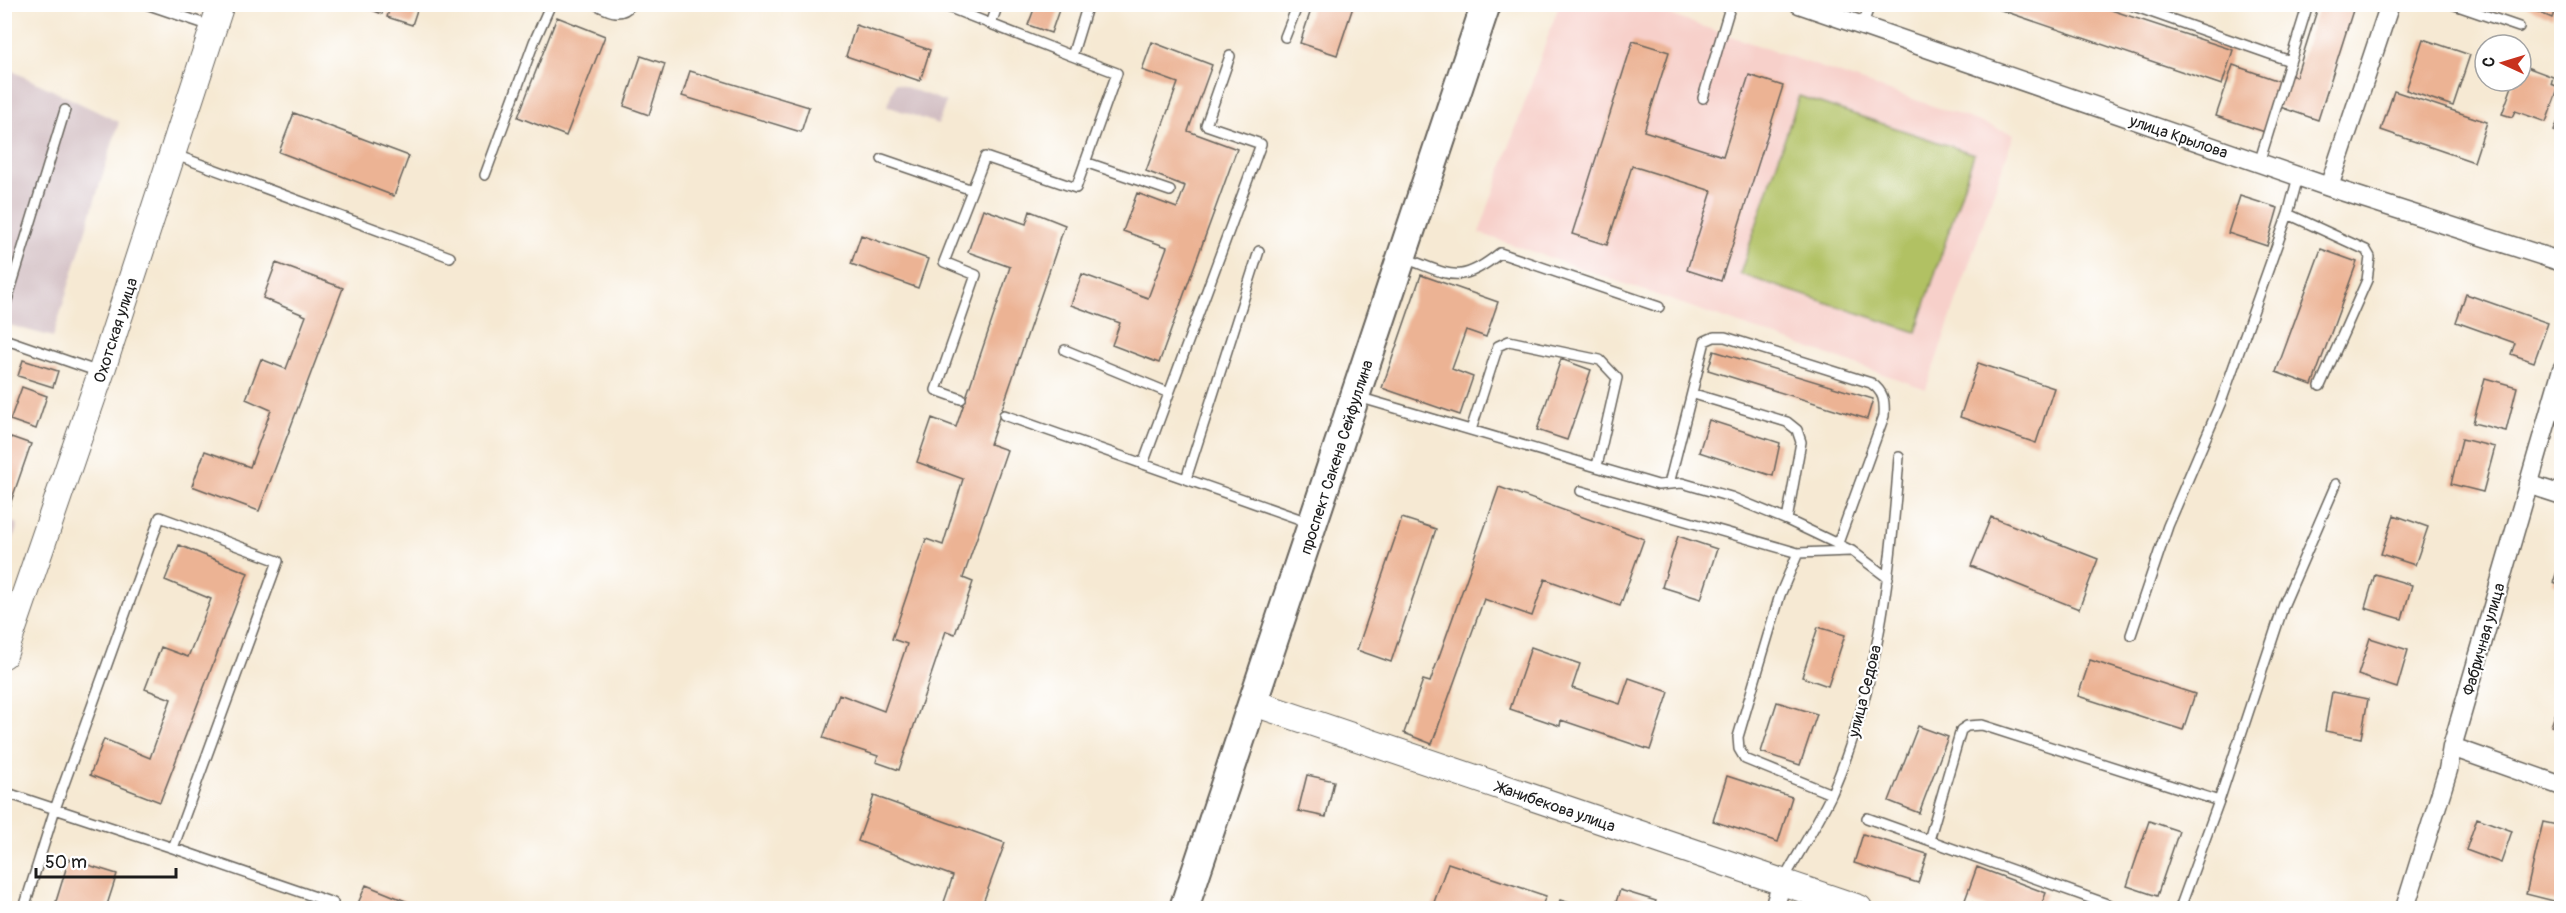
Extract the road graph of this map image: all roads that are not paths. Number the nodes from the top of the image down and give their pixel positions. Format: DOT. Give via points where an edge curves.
graph roads {
  1 [pos="146,4"];
  2 [pos="554,4"];
  3 [pos="595,4"];
  4 [pos="632,4"];
  5 [pos="940,4"];
  6 [pos="998,4"];
  7 [pos="1088,4"];
  8 [pos="1298,4"];
  9 [pos="1486,4"];
  10 [pos="1731,4"];
  11 [pos="1799,4"];
  12 [pos="1870,4"];
  13 [pos="2128,4"];
  14 [pos="2308,4"];
  15 [pos="2390,4"];
  16 [pos="2452,4"];
  17 [pos="1830,9"];
  18 [pos="217,16"];
  19 [pos="991,24"];
  20 [pos="1862,27"];
  21 [pos="2519,27"];
  22 [pos="1285,37"];
  23 [pos="1071,56"];
  24 [pos="1230,56"];
  25 [pos="2290,61"];
  26 [pos="1703,98"];
  27 [pos="65,110"];
  28 [pos="173,154"];
  29 [pos="882,159"];
  30 [pos="1085,162"];
  31 [pos="2259,163"];
  32 [pos="485,175"];
  33 [pos="2298,177"];
  34 [pos="2329,187"];
  35 [pos="972,190"];
  36 [pos="1170,191"];
  37 [pos="2288,214"];
  38 [pos="1259,251"];
  39 [pos="450,257"];
  40 [pos="1402,257"];
  41 [pos="2562,262"];
  42 [pos="1659,307"];
  43 [pos="4,310"];
  44 [pos="4,339"];
  45 [pos="1065,350"];
  46 [pos="2562,369"];
  47 [pos="101,373"];
  48 [pos="2320,386"];
  49 [pos="1169,393"];
  50 [pos="1694,394"];
  51 [pos="1356,396"];
  52 [pos="961,399"];
  53 [pos="1004,415"];
  54 [pos="1471,430"];
  55 [pos="1899,458"];
  56 [pos="1143,464"];
  57 [pos="1598,466"];
  58 [pos="1186,479"];
  59 [pos="1669,484"];
  60 [pos="2336,484"];
  61 [pos="2528,484"];
  62 [pos="1581,491"];
  63 [pos="2562,495"];
  64 [pos="1787,520"];
  65 [pos="1313,524"];
  66 [pos="1838,543"];
  67 [pos="1852,551"];
  68 [pos="1798,554"];
  69 [pos="1888,578"];
  70 [pos="2131,635"];
  71 [pos="4,655"];
  72 [pos="1254,703"];
  73 [pos="2452,747"];
  74 [pos="2562,786"];
  75 [pos="4,792"];
  76 [pos="1831,794"];
  77 [pos="2219,801"];
  78 [pos="56,809"];
  79 [pos="1867,818"];
  80 [pos="1929,840"];
  81 [pos="173,848"];
  82 [pos="1782,883"];
  83 [pos="24,909"];
  84 [pos="331,909"];
  85 [pos="1184,909"];
  86 [pos="1774,909"];
  87 [pos="1859,909"];
  88 [pos="2118,909"];
  89 [pos="2180,909"];
  90 [pos="2405,909"];
  1 -- 18 [label="lane"];
  2 -- 32 [label="lane" via="534,42"];
  3 -- 4 [label="lane" via="616,14"];
  5 -- 19 [label="lane"];
  6 -- 19 [label="lane"];
  7 -- 23 [label="lane"];
  8 -- 22 [label="lane"];
  9 -- 40 [label="main road, проспект Сакена Сейфуллина"];
  10 -- 26 [label="lane"];
  11 -- 17 [label="street, улица Крылова"];
  12 -- 20 [label="lane"];
  13 -- 25 [label="lane"];
  14 -- 25 [label="lane"];
  15 -- 34 [label="street"];
  16 -- 21 [label="lane"];
  17 -- 20 [label="street, улица Крылова"];
  18 -- 28 [label="street, Охотская улица"];
  19 -- 23 [label="lane"];
  20 -- 31 [label="street, улица Крылова"];
  23 -- 30 [label="lane" via="1117,73"];
  24 -- 49 [label="lane" via="1206,125 1262,144"];
  25 -- 31 [label="lane"];
  27 -- 43 [label="lane"];
  28 -- 39 [label="lane"];
  28 -- 47 [label="street, Охотская улица"];
  29 -- 35 [label="lane"];
  30 -- 35 [label="lane" via="1076,188 986,157"];
  30 -- 36 [label="lane"];
  31 -- 33 [label="street, улица Крылова"];
  33 -- 34 [label="street, улица Крылова"];
  33 -- 37 [label="lane"];
  34 -- 41 [label="street, улица Крылова"];
  35 -- 52 [label="lane" via="944,261 976,275 936,390"];
  37 -- 48 [label="lane" via="2366,250 2370,256 2367,280"];
  37 -- 70 [label="lane" via="2221,402 2168,526"];
  38 -- 58 [label="lane"];
  40 -- 42 [label="lane" via="1458,276 1481,268 1500,253"];
  40 -- 51 [label="main road, проспект Сакена Сейфуллина"];
  44 -- 47 [label="lane"];
  45 -- 49 [label="lane"];
  46 -- 61 [label="street, Фабричная улица"];
  47 -- 71 [label="street, Охотская улица"];
  49 -- 56 [label="lane"];
  50 -- 59 [label="lane"];
  50 -- 64 [label="lane" via="1787,422 1797,430 1801,442"];
  50 -- 66 [label="lane" via="1705,341 1714,337 1725,337 1871,383 1881,390 1884,416"];
  51 -- 54 [label="lane"];
  51 -- 65 [label="main road, проспект Сакена Сейфуллина"];
  53 -- 56 [label="lane"];
  54 -- 57 [label="lane"];
  54 -- 57 [label="lane" via="1498,346 1509,340 1600,360 1617,378"];
  55 -- 69 [label="lane, улица Седова"];
  56 -- 58 [label="lane"];
  57 -- 59 [label="lane"];
  58 -- 65 [label="lane"];
  59 -- 64 [label="lane" via="1682,483 1731,497"];
  60 -- 77 [label="lane" via="2284,604"];
  61 -- 63 [label="street"];
  61 -- 73 [label="street, Фабричная улица"];
  62 -- 68 [label="lane"];
  64 -- 66 [label="lane"];
  65 -- 72 [label="main road, проспект Сакена Сейфуллина"];
  66 -- 67 [label="lane"];
  67 -- 68 [label="lane"];
  67 -- 69 [label="lane"];
  68 -- 76 [label="lane" via="1780,595 1738,736 1739,749 1745,759"];
  69 -- 76 [label="lane, улица Седова" via="1854,735"];
  72 -- 82 [label="street, Жанибекова улица"];
  72 -- 85 [label="main road, проспект Сакена Сейфуллина"];
  73 -- 74 [label="street"];
  73 -- 90 [label="street, Фабричная улица"];
  75 -- 78 [label="lane"];
  76 -- 82 [label="lane, улица Седова"];
  77 -- 80 [label="lane" via="1982,724 1967,726 1961,730"];
  77 -- 89 [label="lane"];
  78 -- 81 [label="lane"];
  78 -- 81 [label="lane" via="160,517 278,561"];
  78 -- 83 [label="lane"];
  79 -- 80 [label="lane"];
  80 -- 88 [label="lane"];
  81 -- 84 [label="lane" via="333,903"];
  82 -- 86 [label="street, улица Седова"];
  82 -- 87 [label="street, Жанибекова улица"];
}
